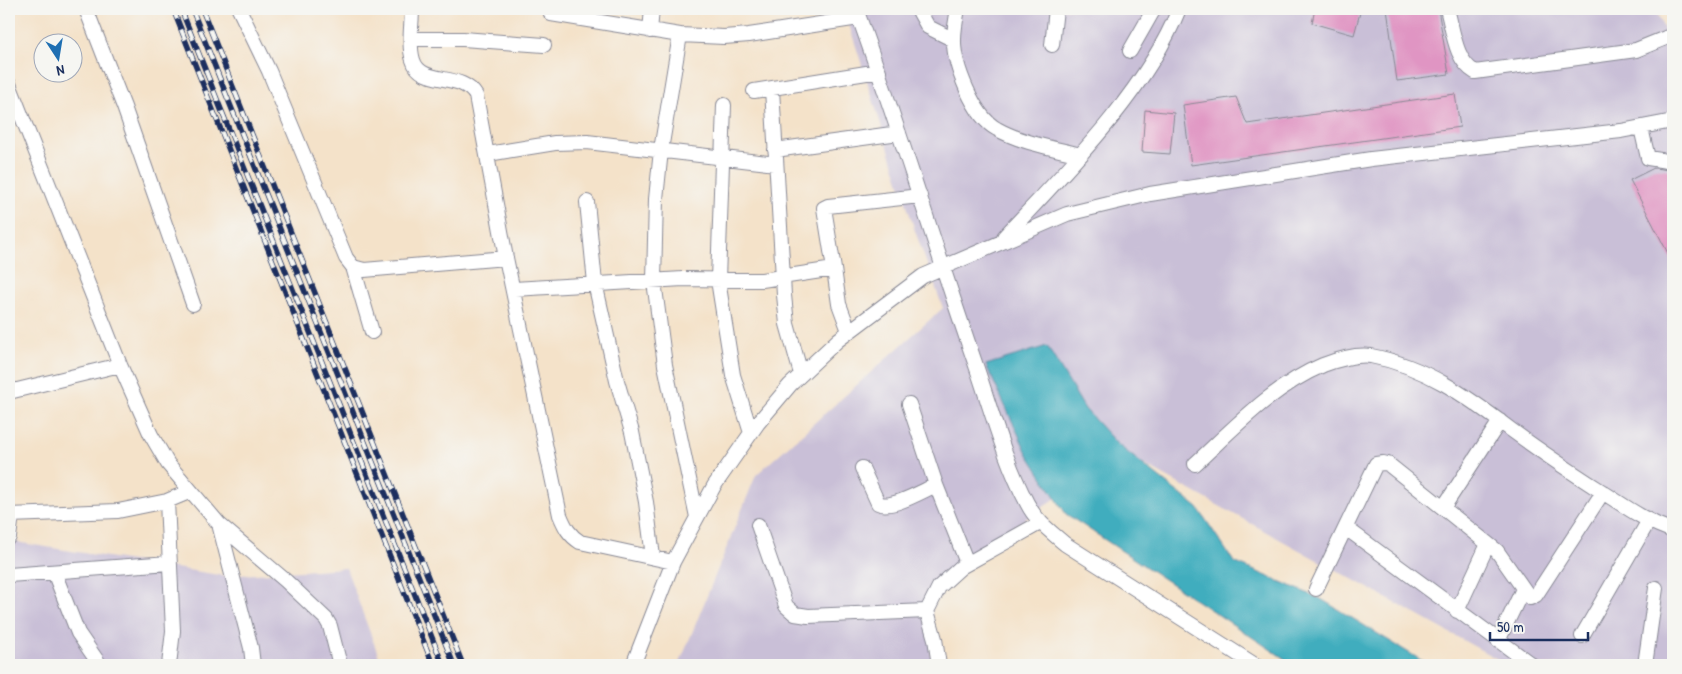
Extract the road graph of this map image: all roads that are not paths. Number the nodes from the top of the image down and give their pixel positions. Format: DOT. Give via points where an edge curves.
graph roads {
  1 [pos="86,9"];
  2 [pos="239,9"];
  3 [pos="412,9"];
  4 [pos="652,9"];
  5 [pos="918,9"];
  6 [pos="958,9"];
  7 [pos="1056,9"];
  8 [pos="1154,9"];
  9 [pos="1179,9"];
  10 [pos="1447,9"];
  11 [pos="858,13"];
  12 [pos="551,14"];
  13 [pos="650,31"];
  14 [pos="680,35"];
  15 [pos="1673,35"];
  16 [pos="412,39"];
  17 [pos="954,40"];
  18 [pos="544,45"];
  19 [pos="1052,45"];
  20 [pos="1130,51"];
  21 [pos="879,72"];
  22 [pos="9,84"];
  23 [pos="772,89"];
  24 [pos="754,91"];
  25 [pos="724,106"];
  26 [pos="1673,122"];
  27 [pos="1641,128"];
  28 [pos="899,133"];
  29 [pos="660,150"];
  30 [pos="488,154"];
  31 [pos="1081,155"];
  32 [pos="721,157"];
  33 [pos="776,157"];
  34 [pos="1673,162"];
  35 [pos="920,196"];
  36 [pos="587,202"];
  37 [pos="1000,242"];
  38 [pos="506,258"];
  39 [pos="353,266"];
  40 [pos="942,266"];
  41 [pos="834,269"];
  42 [pos="783,277"];
  43 [pos="654,280"];
  44 [pos="718,280"];
  45 [pos="595,284"];
  46 [pos="514,289"];
  47 [pos="193,304"];
  48 [pos="849,331"];
  49 [pos="372,332"];
  50 [pos="120,365"];
  51 [pos="801,374"];
  52 [pos="9,392"];
  53 [pos="909,404"];
  54 [pos="1500,421"];
  55 [pos="751,434"];
  56 [pos="1195,464"];
  57 [pos="862,468"];
  58 [pos="936,485"];
  59 [pos="191,491"];
  60 [pos="1603,492"];
  61 [pos="167,501"];
  62 [pos="1443,508"];
  63 [pos="10,515"];
  64 [pos="697,517"];
  65 [pos="1648,522"];
  66 [pos="1040,523"];
  67 [pos="219,524"];
  68 [pos="758,524"];
  69 [pos="1346,528"];
  70 [pos="1673,531"];
  71 [pos="9,537"];
  72 [pos="1488,544"];
  73 [pos="653,557"];
  74 [pos="673,562"];
  75 [pos="169,563"];
  76 [pos="967,563"];
  77 [pos="54,572"];
  78 [pos="9,575"];
  79 [pos="1656,588"];
  80 [pos="1316,589"];
  81 [pos="1523,589"];
  82 [pos="927,611"];
  83 [pos="1457,611"];
  84 [pos="1582,636"];
  85 [pos="1498,641"];
  86 [pos="100,665"];
  87 [pos="169,665"];
  88 [pos="253,665"];
  89 [pos="340,665"];
  90 [pos="633,665"];
  91 [pos="939,665"];
  92 [pos="1255,665"];
  93 [pos="1532,665"];
  94 [pos="1645,665"];
  1 -- 47 [label="street"];
  2 -- 39 [label="street" via="269,71 346,258"];
  3 -- 16 [label="street"];
  4 -- 13 [label="street"];
  5 -- 17 [label="street" via="928,27"];
  6 -- 17 [label="street"];
  7 -- 19 [label="street"];
  8 -- 20 [label="street"];
  9 -- 31 [label="street" via="1169,34 1146,70"];
  10 -- 15 [label="street" via="1461,58 1466,68 1474,72 1636,50"];
  11 -- 14 [label="street" via="750,35"];
  11 -- 21 [label="street"];
  12 -- 13 [label="street"];
  13 -- 14 [label="street"];
  14 -- 29 [label="street"];
  16 -- 18 [label="street"];
  16 -- 30 [label="street" via="413,62 424,74 466,83 472,88 481,112"];
  17 -- 31 [label="street" via="965,85 983,119 1010,135"];
  21 -- 23 [label="street"];
  21 -- 28 [label="street"];
  22 -- 50 [label="street"];
  23 -- 24 [label="street"];
  23 -- 33 [label="street"];
  25 -- 32 [label="street"];
  26 -- 27 [label="street"];
  27 -- 34 [label="street" via="1648,158"];
  27 -- 37 [label="street" via="1371,159 1150,194 1068,214"];
  28 -- 33 [label="street"];
  28 -- 35 [label="street"];
  29 -- 30 [label="street" via="575,142"];
  29 -- 32 [label="street"];
  29 -- 43 [label="street"];
  30 -- 38 [label="street"];
  31 -- 37 [label="street"];
  32 -- 33 [label="street"];
  32 -- 44 [label="street"];
  33 -- 42 [label="street"];
  35 -- 40 [label="street"];
  35 -- 41 [label="street" via="824,208"];
  36 -- 45 [label="street"];
  37 -- 40 [label="street"];
  38 -- 39 [label="street" via="364,270"];
  38 -- 46 [label="street"];
  39 -- 49 [label="street"];
  40 -- 48 [label="street" via="923,276"];
  40 -- 66 [label="street" via="1013,470 1027,504"];
  41 -- 42 [label="street"];
  41 -- 48 [label="street" via="839,304"];
  42 -- 44 [label="street"];
  42 -- 51 [label="street" via="788,324"];
  43 -- 44 [label="street"];
  43 -- 45 [label="street"];
  43 -- 64 [label="street" via="665,365"];
  44 -- 55 [label="street" via="733,375"];
  45 -- 46 [label="street"];
  45 -- 73 [label="street" via="632,432"];
  46 -- 73 [label="street" via="560,515 566,528 580,542"];
  48 -- 51 [label="street"];
  50 -- 52 [label="street"];
  50 -- 59 [label="street" via="158,450"];
  51 -- 55 [label="street"];
  53 -- 58 [label="street"];
  54 -- 56 [label="street" via="1448,384 1414,369 1370,356 1344,359 1323,365 1294,380 1258,406"];
  54 -- 60 [label="street"];
  54 -- 62 [label="street"];
  55 -- 64 [label="street" via="714,486"];
  57 -- 58 [label="street" via="878,503 882,505 892,504"];
  58 -- 76 [label="street"];
  59 -- 61 [label="street"];
  59 -- 67 [label="street"];
  60 -- 65 [label="street"];
  60 -- 81 [label="street" via="1536,595 1530,598"];
  61 -- 63 [label="street" via="118,511"];
  61 -- 75 [label="street"];
  62 -- 69 [label="street" via="1388,464 1380,463 1376,464"];
  62 -- 72 [label="street"];
  63 -- 71 [label="street"];
  64 -- 74 [label="street"];
  65 -- 70 [label="street"];
  65 -- 84 [label="street"];
  66 -- 76 [label="street"];
  66 -- 92 [label="street" via="1065,544"];
  67 -- 88 [label="street"];
  67 -- 89 [label="street" via="326,619"];
  68 -- 82 [label="street" via="786,606 795,614"];
  69 -- 80 [label="street"];
  69 -- 83 [label="street"];
  72 -- 81 [label="street" via="1506,562"];
  72 -- 83 [label="street"];
  73 -- 74 [label="street"];
  74 -- 90 [label="street"];
  75 -- 77 [label="street"];
  75 -- 87 [label="street" via="173,631"];
  76 -- 82 [label="street" via="939,587"];
  77 -- 78 [label="street"];
  77 -- 86 [label="street" via="78,634"];
  79 -- 94 [label="street"];
  81 -- 85 [label="street"];
  82 -- 91 [label="street"];
  83 -- 85 [label="street"];
  85 -- 93 [label="street"];
}
